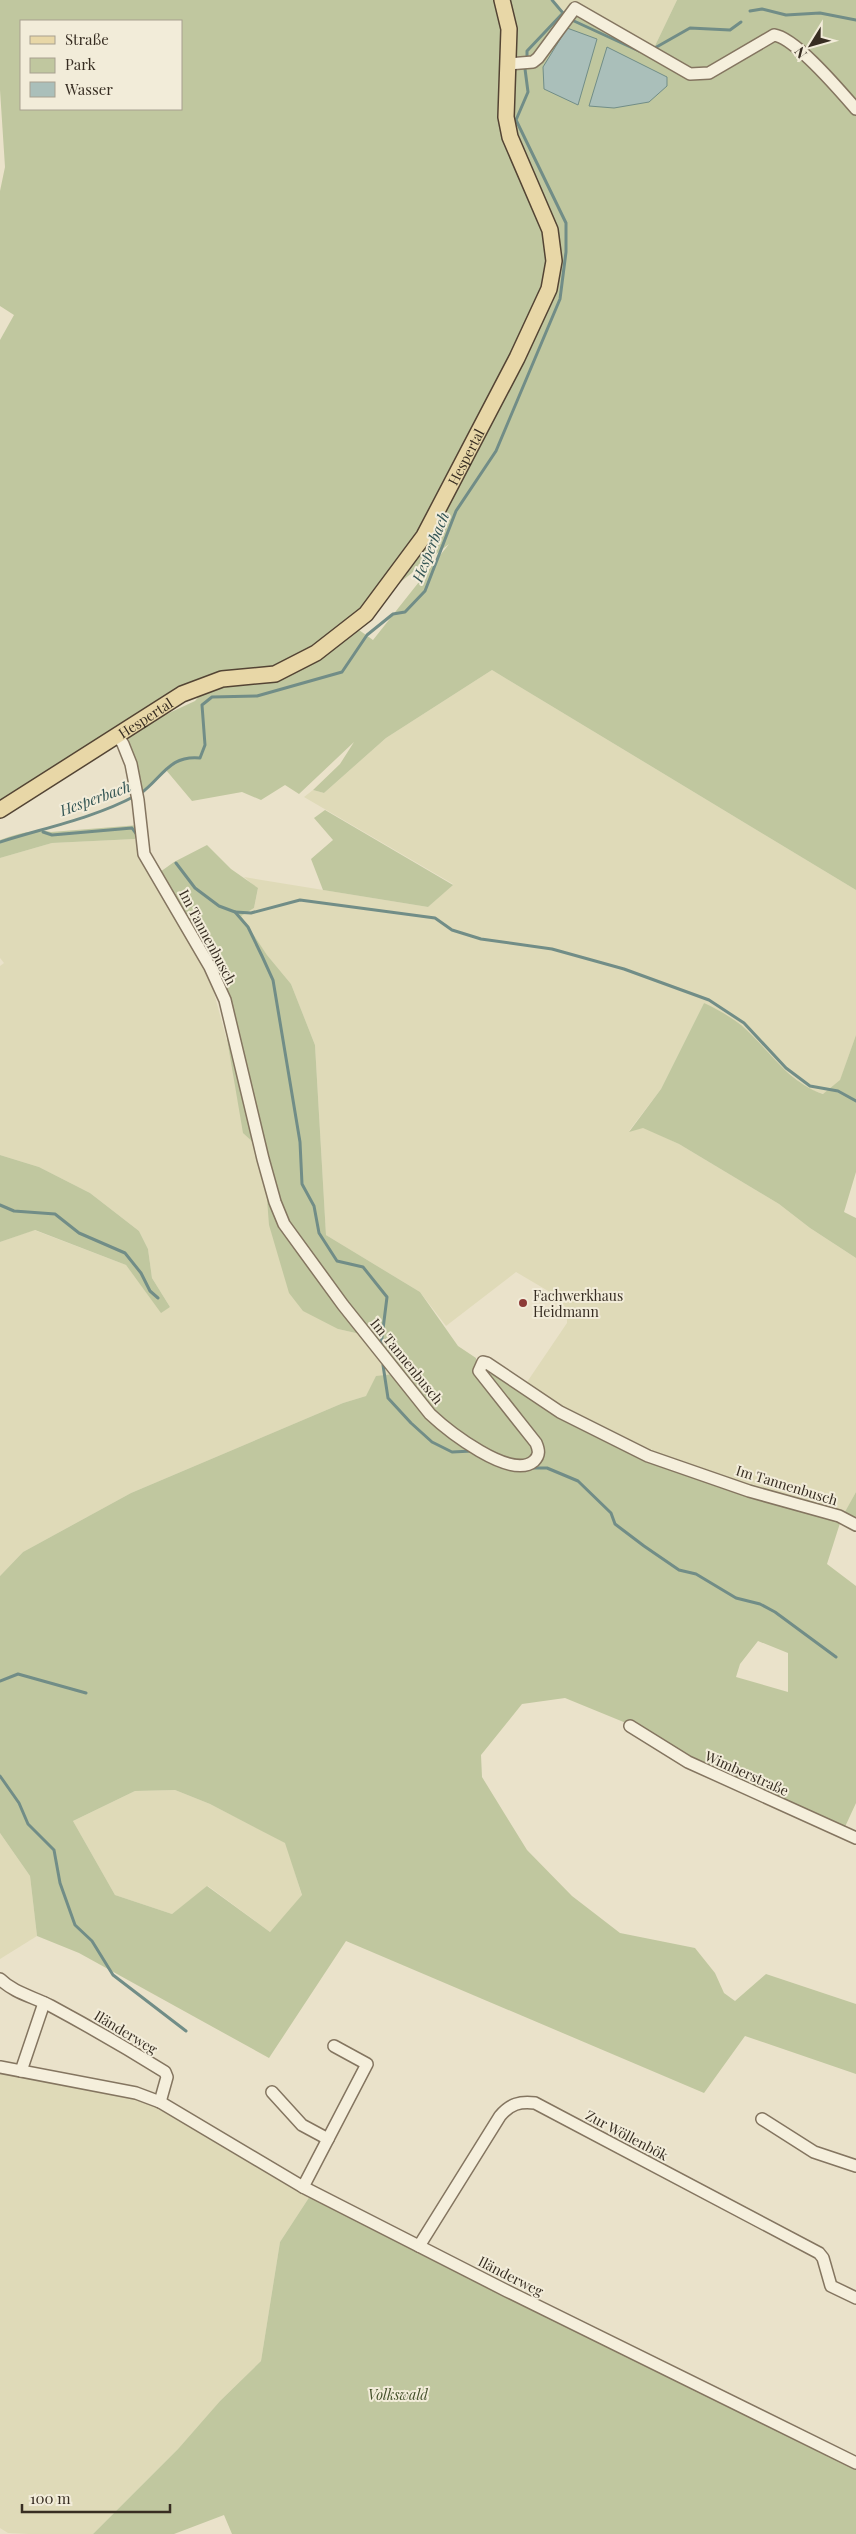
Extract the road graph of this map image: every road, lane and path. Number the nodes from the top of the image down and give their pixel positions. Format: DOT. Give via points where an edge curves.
graph roads {
  1 [pos="502,0"];
  2 [pos="508,64"];
  3 [pos="856,109"];
  4 [pos="117,734"];
  5 [pos="0,810"];
  6 [pos="856,1525"];
  7 [pos="630,1726"];
  8 [pos="856,1838"];
  9 [pos="0,1979"];
  10 [pos="44,2003"];
  11 [pos="334,2046"];
  12 [pos="0,2067"];
  13 [pos="21,2071"];
  14 [pos="272,2092"];
  15 [pos="160,2102"];
  16 [pos="762,2119"];
  17 [pos="328,2139"];
  18 [pos="856,2166"];
  19 [pos="303,2187"];
  20 [pos="420,2246"];
  21 [pos="856,2298"];
  22 [pos="856,2462"];
  1 -- 2 [label="main road, Hespertal" via="509,29"];
  2 -- 3 [label="street" via="533,62 575,8 690,74 710,73 774,35 780,36 804,54"];
  2 -- 4 [label="main road, Hespertal" via="506,117 510,137 550,230 554,261 549,289 517,358 424,536 366,614 316,653 276,674 222,679 190,691 164,703"];
  4 -- 5 [label="main road, Hespertal"];
  4 -- 6 [label="street, Im Tannenbusch" via="129,759 137,794 144,854 210,967 225,1000 263,1159 284,1224 343,1305 430,1414 489,1456 511,1465 530,1464 539,1451 536,1443 482,1377 479,1365 487,1363 560,1412 640,1453 749,1491 839,1516"];
  7 -- 8 [label="street, Wimberstraße" via="688,1762"];
  9 -- 10 [label="street, Iländerweg"];
  10 -- 13 [label="street"];
  10 -- 15 [label="street, Iländerweg" via="107,2036 165,2072 167,2077"];
  11 -- 17 [label="street" via="368,2064"];
  12 -- 13 [label="street, Iländerweg"];
  13 -- 15 [label="street, Iländerweg" via="136,2093"];
  14 -- 17 [label="street" via="302,2125"];
  15 -- 19 [label="street, Iländerweg"];
  16 -- 18 [label="street" via="814,2152"];
  17 -- 19 [label="street"];
  19 -- 20 [label="street, Iländerweg"];
  20 -- 21 [label="street, Zur Wöllenbök" via="500,2116 523,2101 536,2103 819,2253 831,2286"];
  20 -- 22 [label="street, Iländerweg"];
}
